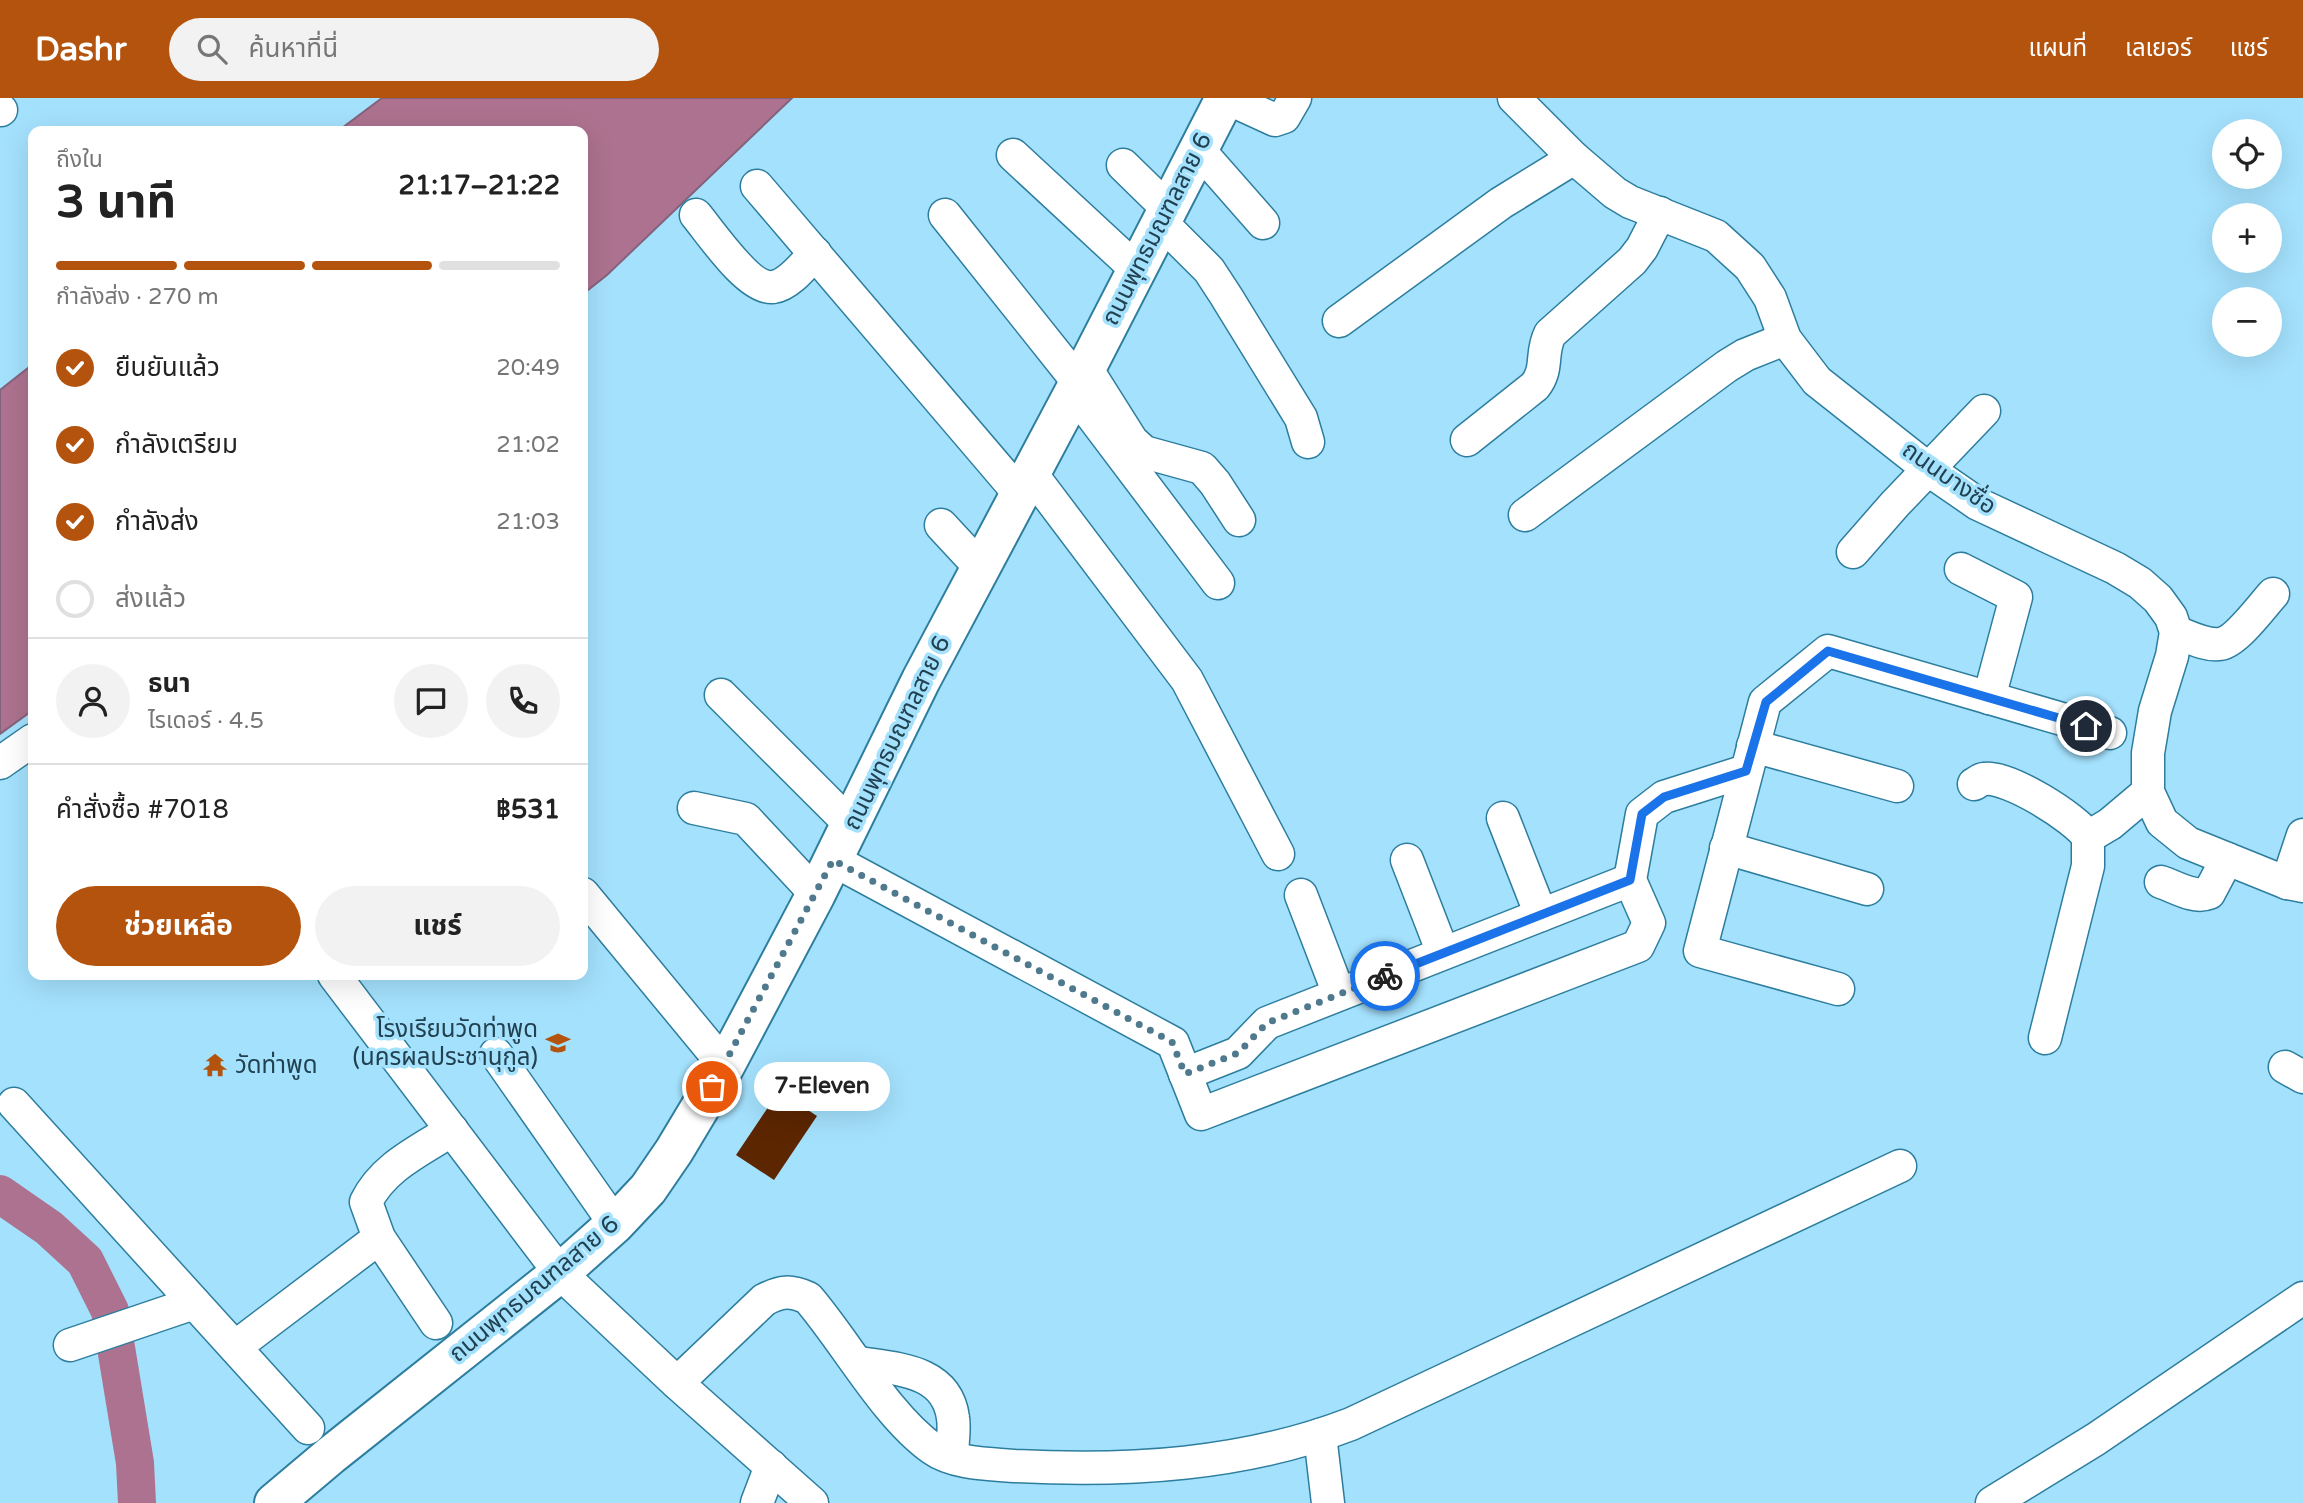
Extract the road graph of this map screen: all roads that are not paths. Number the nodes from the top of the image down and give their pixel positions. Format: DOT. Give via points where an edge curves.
graph roads {
  1 [pos="1226,98"];
  2 [pos="1295,98"];
  3 [pos="1514,98"];
  4 [pos="1198,149"];
  5 [pos="1013,155"];
  6 [pos="1574,158"];
  7 [pos="1123,165"];
  8 [pos="757,186"];
  9 [pos="1660,213"];
  10 [pos="696,215"];
  11 [pos="945,215"];
  12 [pos="1164,215"];
  13 [pos="1263,223"];
  14 [pos="815,253"];
  15 [pos="1136,269"];
  16 [pos="1339,321"];
  17 [pos="1784,339"];
  18 [pos="1080,381"];
  19 [pos="1984,411"];
  20 [pos="1468,440"];
  21 [pos="1308,442"];
  22 [pos="1925,475"];
  23 [pos="1024,482"];
  24 [pos="1525,515"];
  25 [pos="1239,520"];
  26 [pos="941,525"];
  27 [pos="1853,552"];
  28 [pos="980,567"];
  29 [pos="1961,569"];
  30 [pos="1218,583"];
  31 [pos="2273,594"];
  32 [pos="2176,632"];
  33 [pos="721,695"];
  34 [pos="1989,698"];
  35 [pos="2110,733"];
  36 [pos="28,743"];
  37 [pos="1749,759"];
  38 [pos="0,763"];
  39 [pos="1974,784"];
  40 [pos="1897,786"];
  41 [pos="2143,796"];
  42 [pos="694,808"];
  43 [pos="1503,818"];
  44 [pos="851,825"];
  45 [pos="2099,831"];
  46 [pos="2303,835"];
  47 [pos="1726,848"];
  48 [pos="1278,854"];
  49 [pos="833,860"];
  50 [pos="1407,860"];
  51 [pos="2219,875"];
  52 [pos="1630,880"];
  53 [pos="2161,882"];
  54 [pos="2295,884"];
  55 [pos="1867,889"];
  56 [pos="816,894"];
  57 [pos="1301,895"];
  58 [pos="588,900"];
  59 [pos="1541,915"];
  60 [pos="1443,953"];
  61 [pos="338,980"];
  62 [pos="1838,989"];
  63 [pos="1339,994"];
  64 [pos="2045,1038"];
  65 [pos="496,1054"];
  66 [pos="725,1066"];
  67 [pos="1185,1074"];
  68 [pos="14,1104"];
  69 [pos="452,1130"];
  70 [pos="1900,1166"];
  71 [pos="615,1224"];
  72 [pos="379,1238"];
  73 [pos="560,1273"];
  74 [pos="2303,1298"];
  75 [pos="194,1303"];
  76 [pos="445,1337"];
  77 [pos="83,1339"];
  78 [pos="234,1347"];
  79 [pos="859,1363"];
  80 [pos="677,1383"];
  81 [pos="1320,1436"];
  82 [pos="318,1439"];
  83 [pos="952,1456"];
  84 [pos="772,1466"];
  85 [pos="274,1503"];
  86 [pos="757,1503"];
  87 [pos="812,1503"];
  88 [pos="1328,1503"];
  89 [pos="1992,1503"];
  1 -- 2 [label="street" via="1275,120 1283,117"];
  1 -- 4 [label="main road, ถนนพุทธมณฑลสาย 6"];
  3 -- 6 [label="street, ถนนบางซื่อ"];
  4 -- 12 [label="main road, ถนนพุทธมณฑลสาย 6"];
  4 -- 13 [label="street"];
  5 -- 15 [label="street"];
  6 -- 9 [label="street, ถนนบางซื่อ" via="1615,193"];
  6 -- 16 [label="street" via="1501,202"];
  7 -- 12 [label="street"];
  8 -- 14 [label="street"];
  9 -- 17 [label="street, ถนนบางซื่อ" via="1716,236 1750,267 1770,298"];
  9 -- 20 [label="street" via="1632,261 1550,334 1543,376 1535,386"];
  10 -- 14 [label="street" via="747,276 765,286 783,283"];
  11 -- 18 [label="street"];
  12 -- 15 [label="main road, ถนนพุทธมณฑลสาย 6"];
  12 -- 21 [label="street" via="1226,296 1301,418"];
  14 -- 23 [label="street"];
  15 -- 18 [label="main road, ถนนพุทธมณฑลสาย 6"];
  17 -- 22 [label="street, ถนนบางซื่อ" via="1817,381"];
  17 -- 24 [label="street" via="1727,366"];
  18 -- 23 [label="main road, ถนนพุทธมณฑลสาย 6"];
  18 -- 25 [label="street" via="1144,452 1202,468"];
  18 -- 30 [label="street"];
  19 -- 22 [label="street"];
  22 -- 27 [label="street"];
  22 -- 32 [label="street, ถนนบางซื่อ" via="2140,583 2158,599"];
  23 -- 28 [label="main road, ถนนพุทธมณฑลสาย 6"];
  23 -- 48 [label="street" via="1187,680"];
  26 -- 28 [label="street"];
  28 -- 44 [label="main road, ถนนพุทธมณฑลสาย 6"];
  29 -- 34 [label="street" via="2016,597"];
  31 -- 32 [label="street" via="2231,640 2221,644"];
  32 -- 41 [label="street" via="2155,712"];
  33 -- 44 [label="street"];
  34 -- 35 [label="street"];
  34 -- 37 [label="street" via="1828,651 1766,702"];
  36 -- 38 [label="street"];
  37 -- 40 [label="street"];
  37 -- 47 [label="street"];
  37 -- 52 [label="street" via="1664,797 1642,814"];
  39 -- 45 [label="street" via="1984,779 1996,781 2035,796"];
  41 -- 45 [label="street"];
  41 -- 51 [label="street" via="2162,822"];
  42 -- 56 [label="street" via="746,819"];
  43 -- 59 [label="street"];
  44 -- 49 [label="main road, ถนนพุทธมณฑลสาย 6"];
  45 -- 64 [label="street"];
  46 -- 54 [label="street"];
  47 -- 55 [label="street"];
  47 -- 62 [label="street" via="1700,951"];
  49 -- 56 [label="main road, ถนนพุทธมณฑลสาย 6"];
  49 -- 67 [label="street" via="1172,1042"];
  50 -- 60 [label="street"];
  51 -- 53 [label="street" via="2197,895"];
  51 -- 54 [label="street"];
  52 -- 59 [label="street"];
  52 -- 67 [label="street" via="1649,923 1638,946 1201,1114"];
  56 -- 66 [label="main road, ถนนพุทธมณฑลสาย 6"];
  57 -- 63 [label="street"];
  58 -- 66 [label="street"];
  59 -- 60 [label="street"];
  60 -- 63 [label="street"];
  61 -- 69 [label="street"];
  63 -- 67 [label="street" via="1267,1023 1238,1053"];
  65 -- 71 [label="street"];
  66 -- 71 [label="main road, ถนนพุทธมณฑลสาย 6" via="648,1189"];
  68 -- 75 [label="street"];
  69 -- 72 [label="street" via="375,1183 366,1202"];
  69 -- 73 [label="street"];
  70 -- 81 [label="street"];
  71 -- 73 [label="main road, ถนนพุทธมณฑลสาย 6"];
  72 -- 76 [label="street"];
  72 -- 78 [label="street"];
  73 -- 76 [label="main road, ถนนพุทธมณฑลสาย 6"];
  73 -- 80 [label="street"];
  74 -- 89 [label="street" via="2096,1439"];
  75 -- 77 [label="street"];
  75 -- 78 [label="street"];
  76 -- 82 [label="main road, ถนนพุทธมณฑลสาย 6"];
  78 -- 82 [label="street"];
  79 -- 80 [label="street" via="808,1297 782,1291 764,1300"];
  79 -- 83 [label="street" via="902,1421 934,1451"];
  79 -- 83 [label="street" via="910,1370 930,1380 948,1398 954,1419"];
  80 -- 84 [label="street"];
  81 -- 83 [label="street" via="1245,1454 1146,1467 1055,1468"];
  81 -- 88 [label="street"];
  82 -- 85 [label="main road, ถนนพุทธมณฑลสาย 6"];
  84 -- 86 [label="street"];
  84 -- 87 [label="street"];
}
